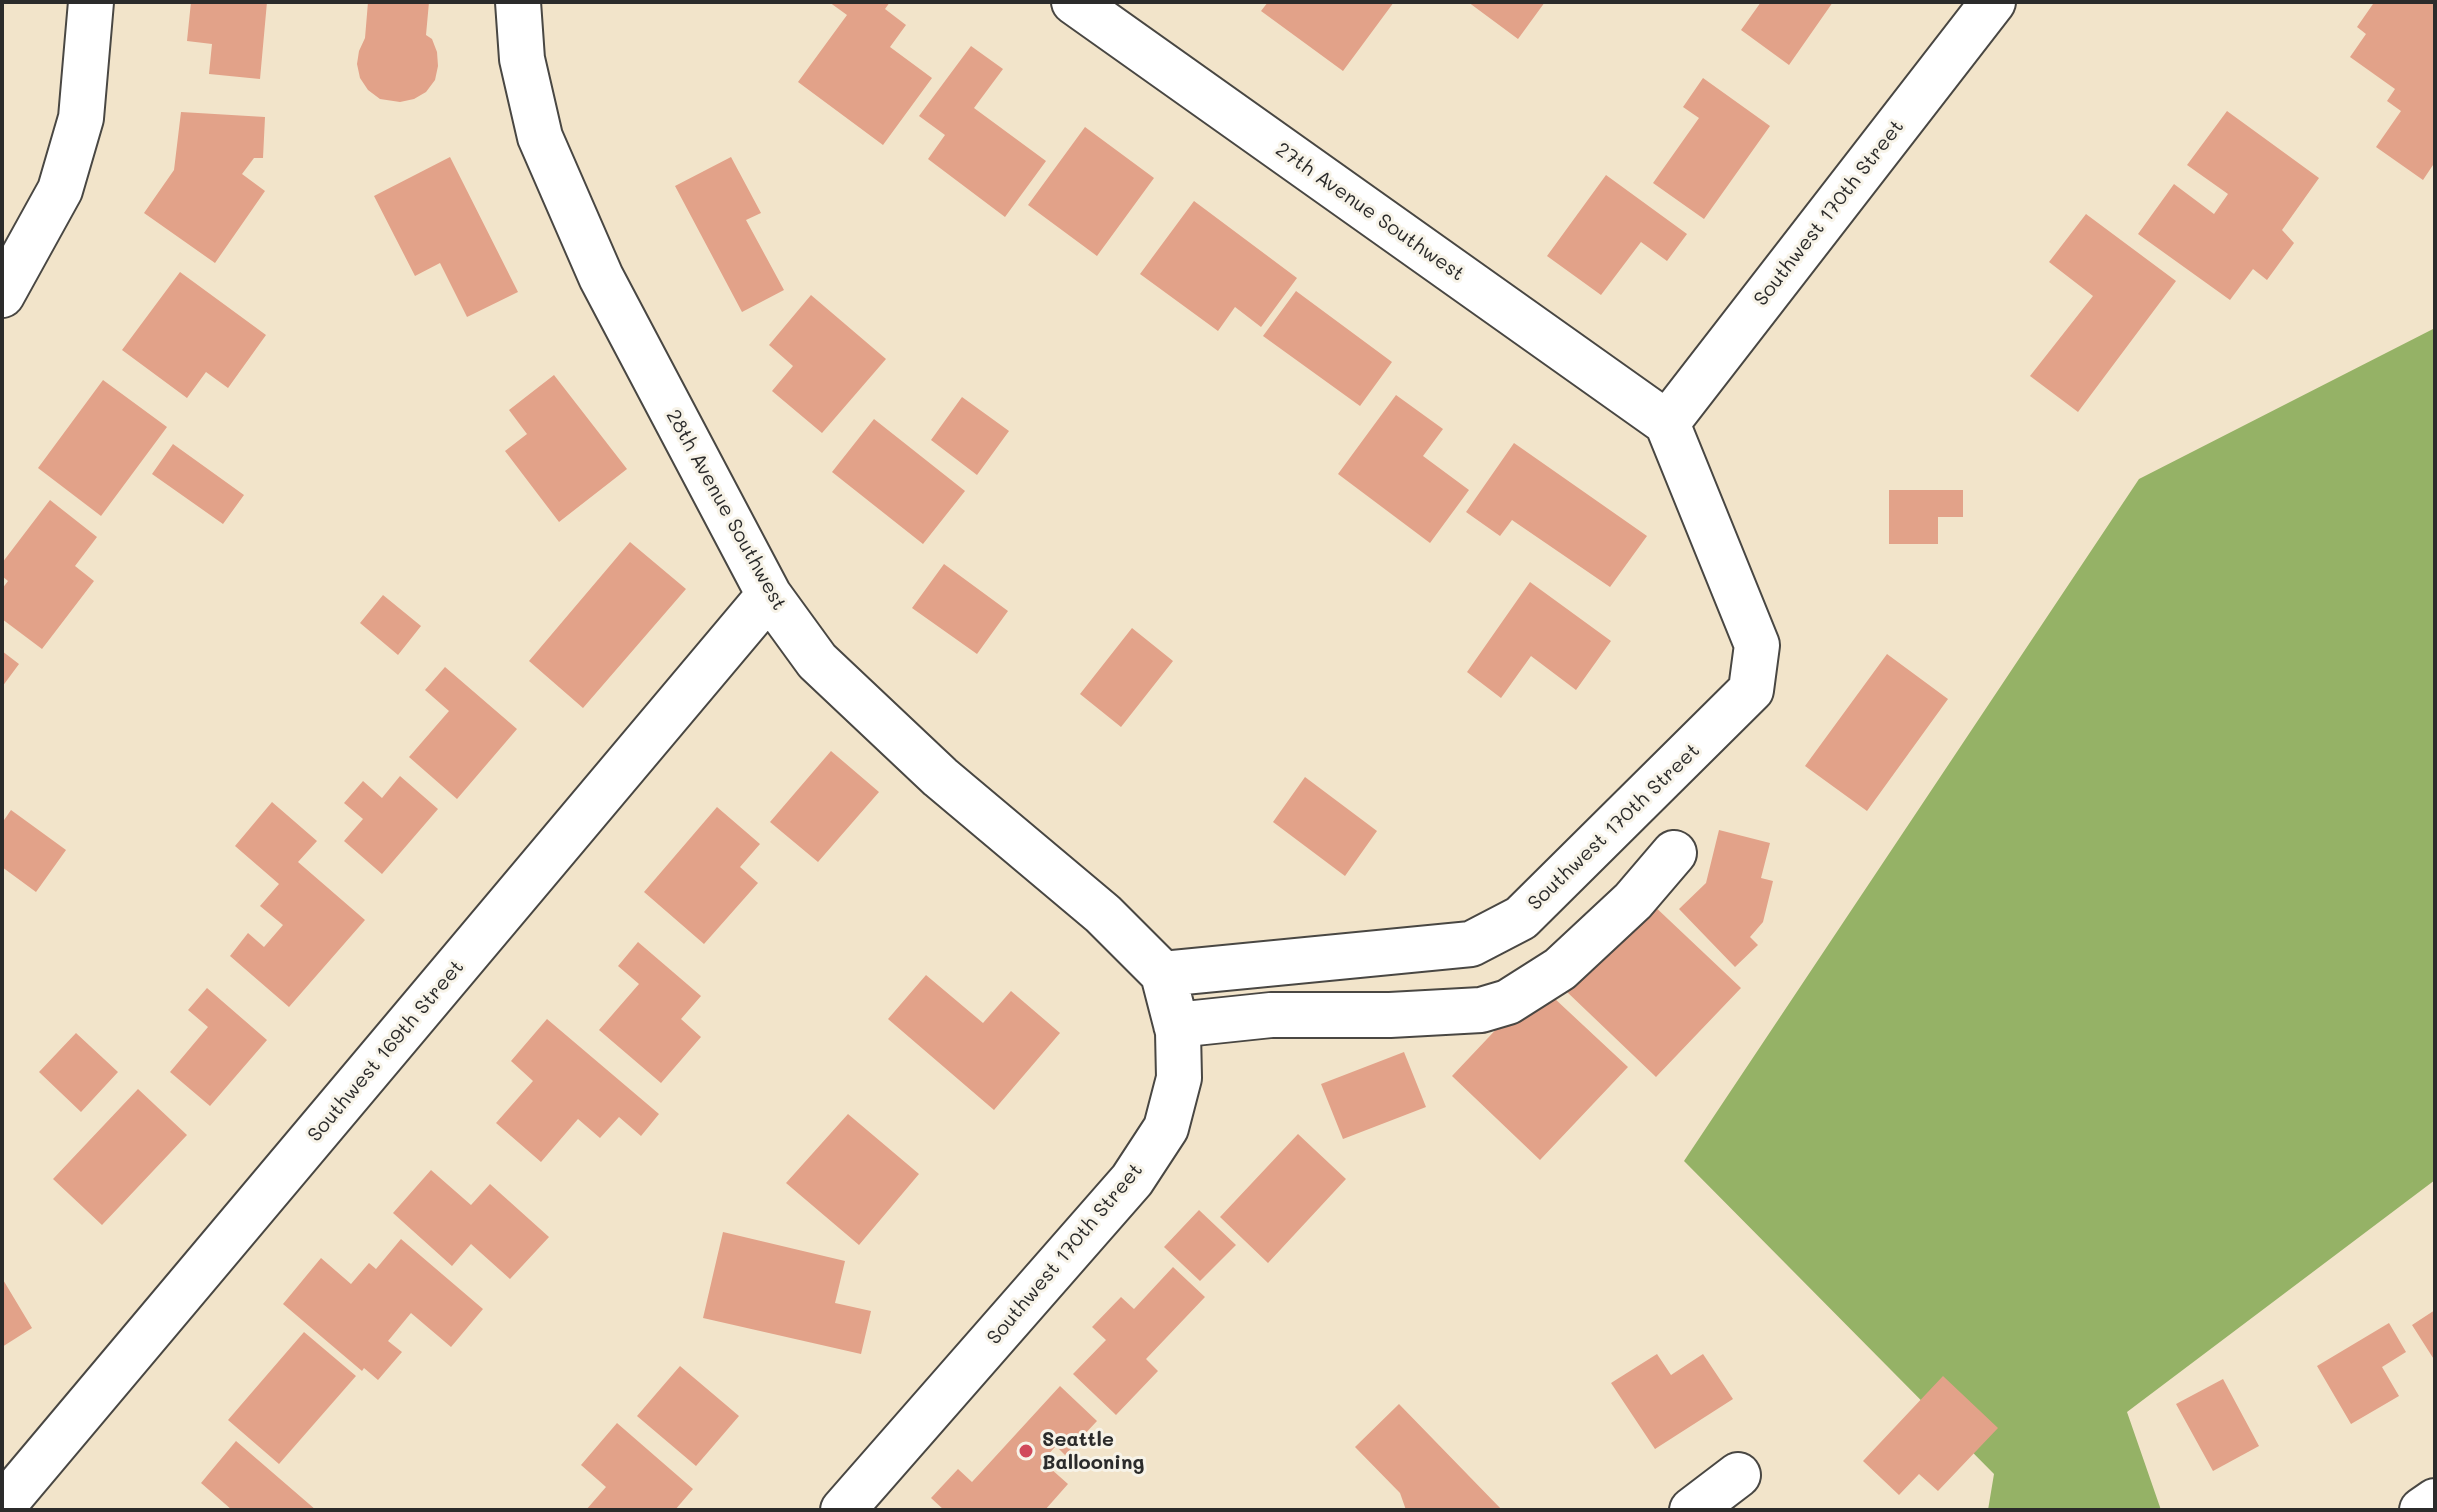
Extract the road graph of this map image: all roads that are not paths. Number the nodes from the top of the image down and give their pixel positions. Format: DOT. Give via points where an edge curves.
graph roads {
  1 [pos="91,2"];
  2 [pos="518,2"];
  3 [pos="1074,2"];
  4 [pos="1993,2"];
  5 [pos="2,295"];
  6 [pos="1667,423"];
  7 [pos="769,595"];
  8 [pos="1674,853"];
  9 [pos="1163,974"];
  10 [pos="1176,1025"];
  11 [pos="1738,1475"];
  12 [pos="2435,1501"];
  13 [pos="2,1507"];
  14 [pos="843,1510"];
  15 [pos="1692,1510"];
  16 [pos="2422,1510"];
  1 -- 5 [label="street" via="81,118 60,190"];
  2 -- 7 [label="street, 28th Avenue Southwest" via="522,59 540,137 601,277"];
  3 -- 6 [label="street, 27th Avenue Southwest"];
  4 -- 6 [label="street, Southwest 170th Street"];
  6 -- 9 [label="street, Southwest 170th Street" via="1757,645 1751,690 1521,918 1471,944"];
  7 -- 9 [label="street, 28th Avenue Southwest" via="817,661 940,777 1103,914"];
  7 -- 13 [label="street, Southwest 169th Street"];
  8 -- 10 [label="street" via="1633,901 1560,969 1508,1002 1481,1010 1271,1015"];
  9 -- 10 [label="street, Southwest 170th Street"];
  10 -- 14 [label="street, Southwest 170th Street" via="1179,1078 1166,1128 1132,1180"];
  11 -- 15 [label="street"];
  12 -- 16 [label="street"];
}
